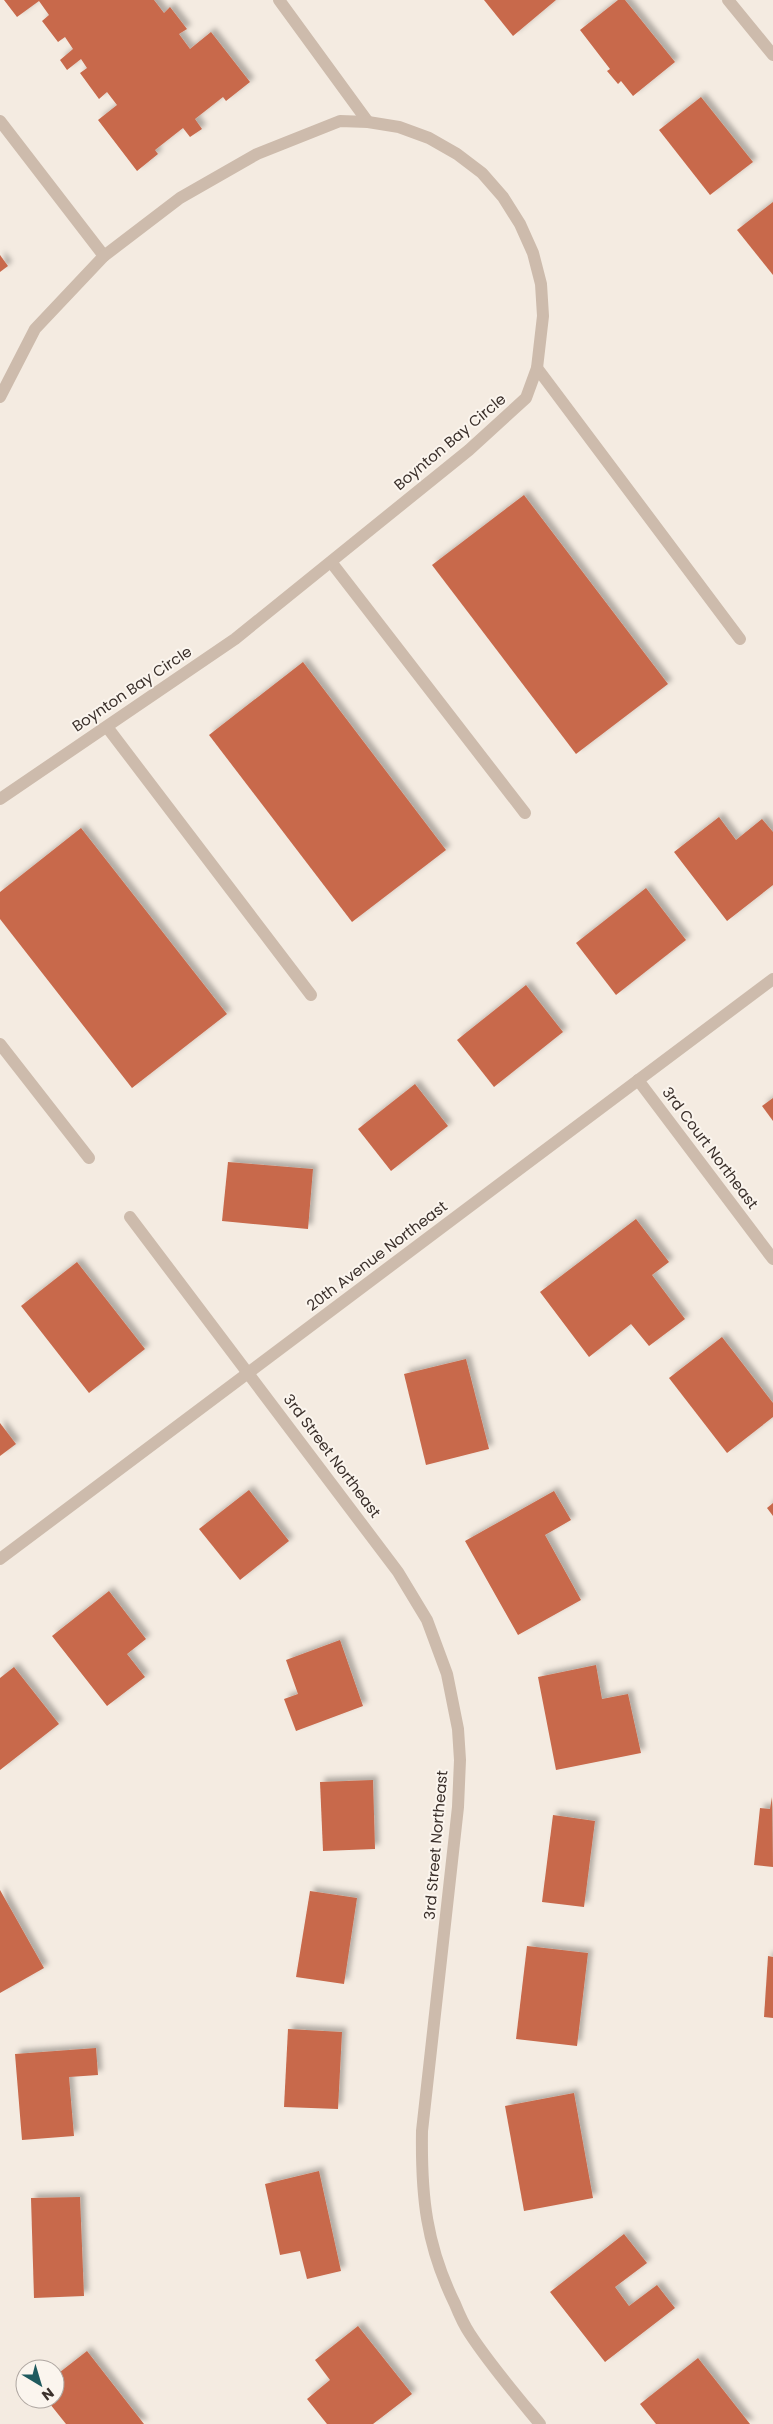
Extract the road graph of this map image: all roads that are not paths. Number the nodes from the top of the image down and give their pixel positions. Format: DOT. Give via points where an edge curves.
graph roads {
  1 [pos="279,0"];
  2 [pos="728,0"];
  3 [pos="773,55"];
  4 [pos="0,121"];
  5 [pos="368,122"];
  6 [pos="104,256"];
  7 [pos="537,368"];
  8 [pos="0,397"];
  9 [pos="331,562"];
  10 [pos="740,639"];
  11 [pos="107,727"];
  12 [pos="0,799"];
  13 [pos="525,813"];
  14 [pos="773,979"];
  15 [pos="310,995"];
  16 [pos="0,1044"];
  17 [pos="638,1080"];
  18 [pos="89,1158"];
  19 [pos="130,1217"];
  20 [pos="773,1260"];
  21 [pos="249,1372"];
  22 [pos="0,1559"];
  23 [pos="540,2424"];
  1 -- 5 [label="street"];
  2 -- 3 [label="street"];
  4 -- 6 [label="street"];
  5 -- 6 [label="street, Boynton Bay Circle" via="340,121 257,154 180,198"];
  5 -- 7 [label="street, Boynton Bay Circle" via="399,127 429,138 482,173 503,197 533,253 541,284 544,316"];
  6 -- 8 [label="street, Boynton Bay Circle" via="35,329"];
  7 -- 9 [label="street, Boynton Bay Circle" via="526,398 469,450"];
  7 -- 10 [label="street"];
  9 -- 11 [label="street, Boynton Bay Circle" via="235,639"];
  9 -- 13 [label="street"];
  11 -- 12 [label="street, Boynton Bay Circle"];
  11 -- 15 [label="street"];
  14 -- 17 [label="street, 20th Avenue Northeast"];
  16 -- 18 [label="street"];
  17 -- 20 [label="street, 3rd Court Northeast"];
  17 -- 21 [label="street, 20th Avenue Northeast"];
  19 -- 21 [label="street, 3rd Street Northeast"];
  21 -- 22 [label="street, 20th Avenue Northeast"];
  21 -- 23 [label="street, 3rd Street Northeast" via="398,1572 427,1620 447,1674 458,1729 458,1807 422,2131 424,2212 441,2277 469,2333"];
}
